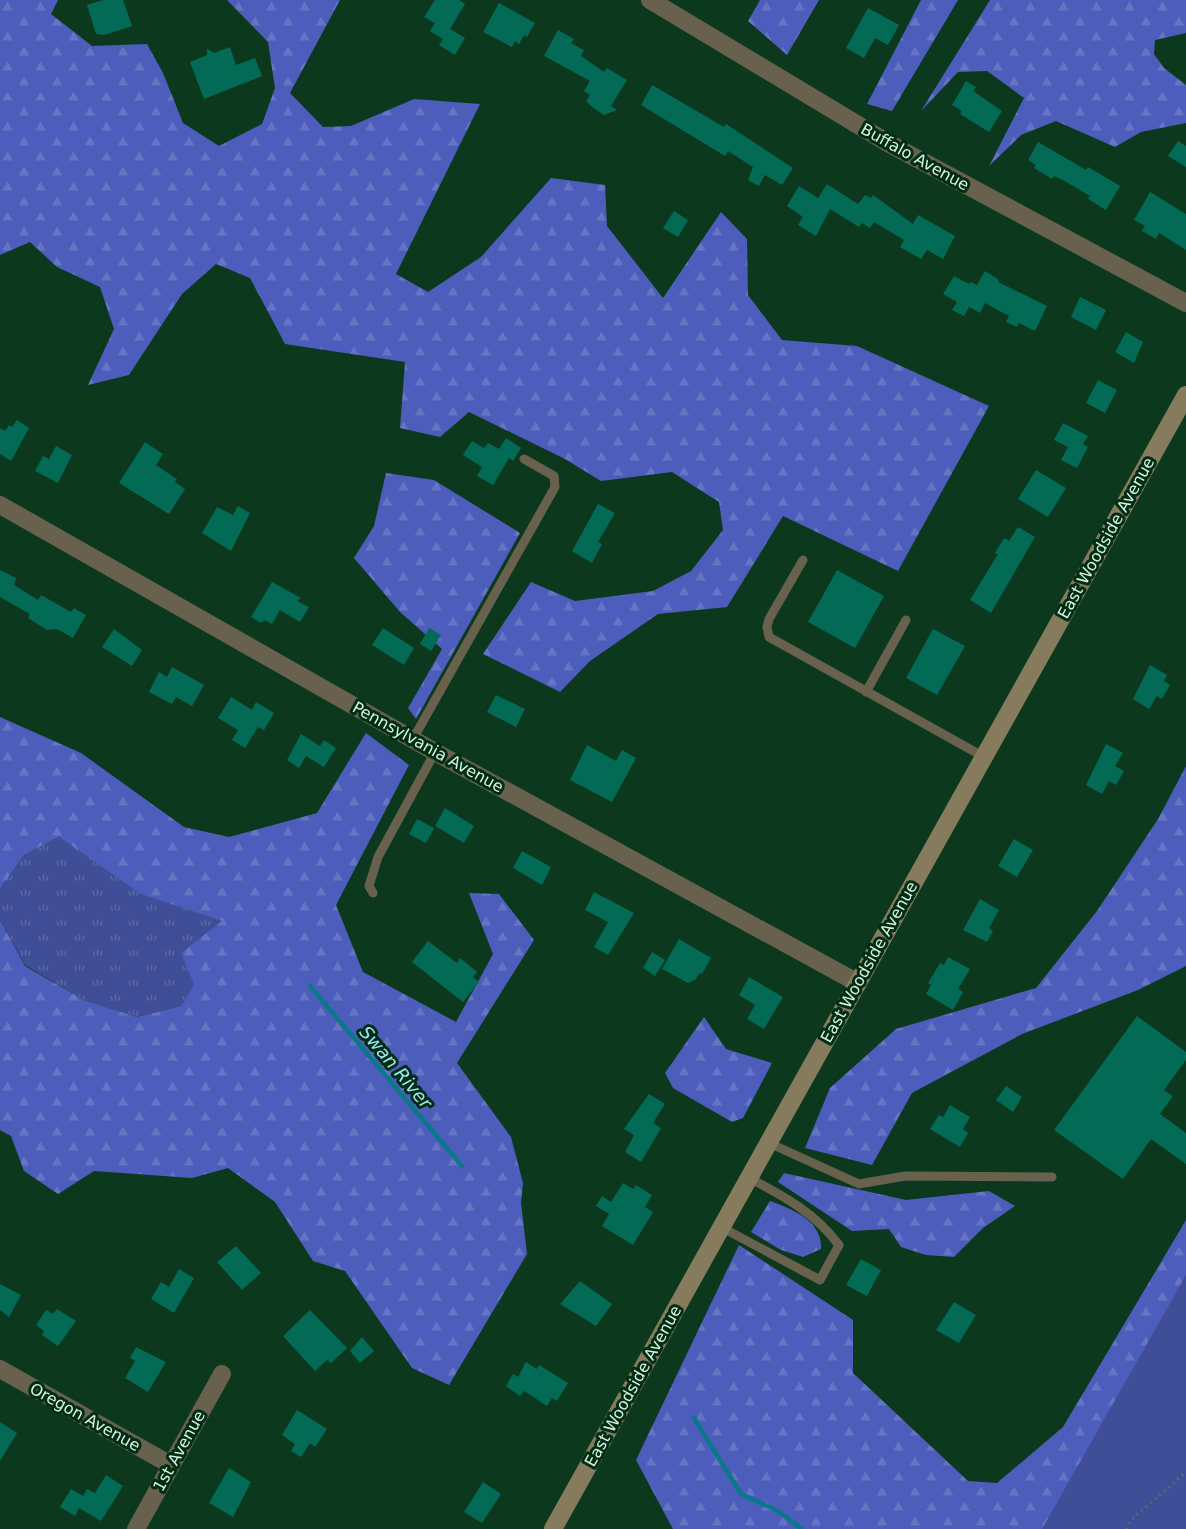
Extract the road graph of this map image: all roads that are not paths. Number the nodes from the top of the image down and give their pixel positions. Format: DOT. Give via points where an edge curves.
graph roads {
  1 [pos="650,0"];
  2 [pos="1186,303"];
  3 [pos="1186,395"];
  4 [pos="524,459"];
  5 [pos="0,505"];
  6 [pos="803,560"];
  7 [pos="906,620"];
  8 [pos="866,692"];
  9 [pos="413,739"];
  10 [pos="435,752"];
  11 [pos="984,757"];
  12 [pos="373,893"];
  13 [pos="858,983"];
  14 [pos="769,1143"];
  15 [pos="1052,1177"];
  16 [pos="749,1178"];
  17 [pos="722,1227"];
  18 [pos="0,1369"];
  19 [pos="222,1374"];
  20 [pos="171,1465"];
  21 [pos="136,1529"];
  22 [pos="553,1529"];
  1 -- 2 [label="street, Buffalo Avenue" via="888,143"];
  3 -- 11 [label="main road, East Woodside Avenue"];
  4 -- 9 [label="lane" via="554,476 555,487"];
  5 -- 9 [label="street, Pennsylvania Avenue"];
  6 -- 8 [label="lane" via="769,619 769,637"];
  7 -- 8 [label="lane"];
  8 -- 11 [label="lane"];
  9 -- 10 [label="street, Pennsylvania Avenue"];
  10 -- 12 [label="lane" via="378,857 369,886"];
  10 -- 13 [label="street, Pennsylvania Avenue"];
  11 -- 13 [label="main road, East Woodside Avenue"];
  13 -- 14 [label="main road, East Woodside Avenue"];
  14 -- 15 [label="lane" via="859,1184 905,1176"];
  14 -- 16 [label="main road, East Woodside Avenue"];
  16 -- 17 [label="main road, East Woodside Avenue"];
  16 -- 17 [label="lane" via="801,1207 824,1226 838,1245 820,1280"];
  17 -- 22 [label="main road, East Woodside Avenue"];
  18 -- 20 [label="street, Oregon Avenue"];
  19 -- 20 [label="street, 1st Avenue"];
  20 -- 21 [label="street, 1st Avenue"];
}
